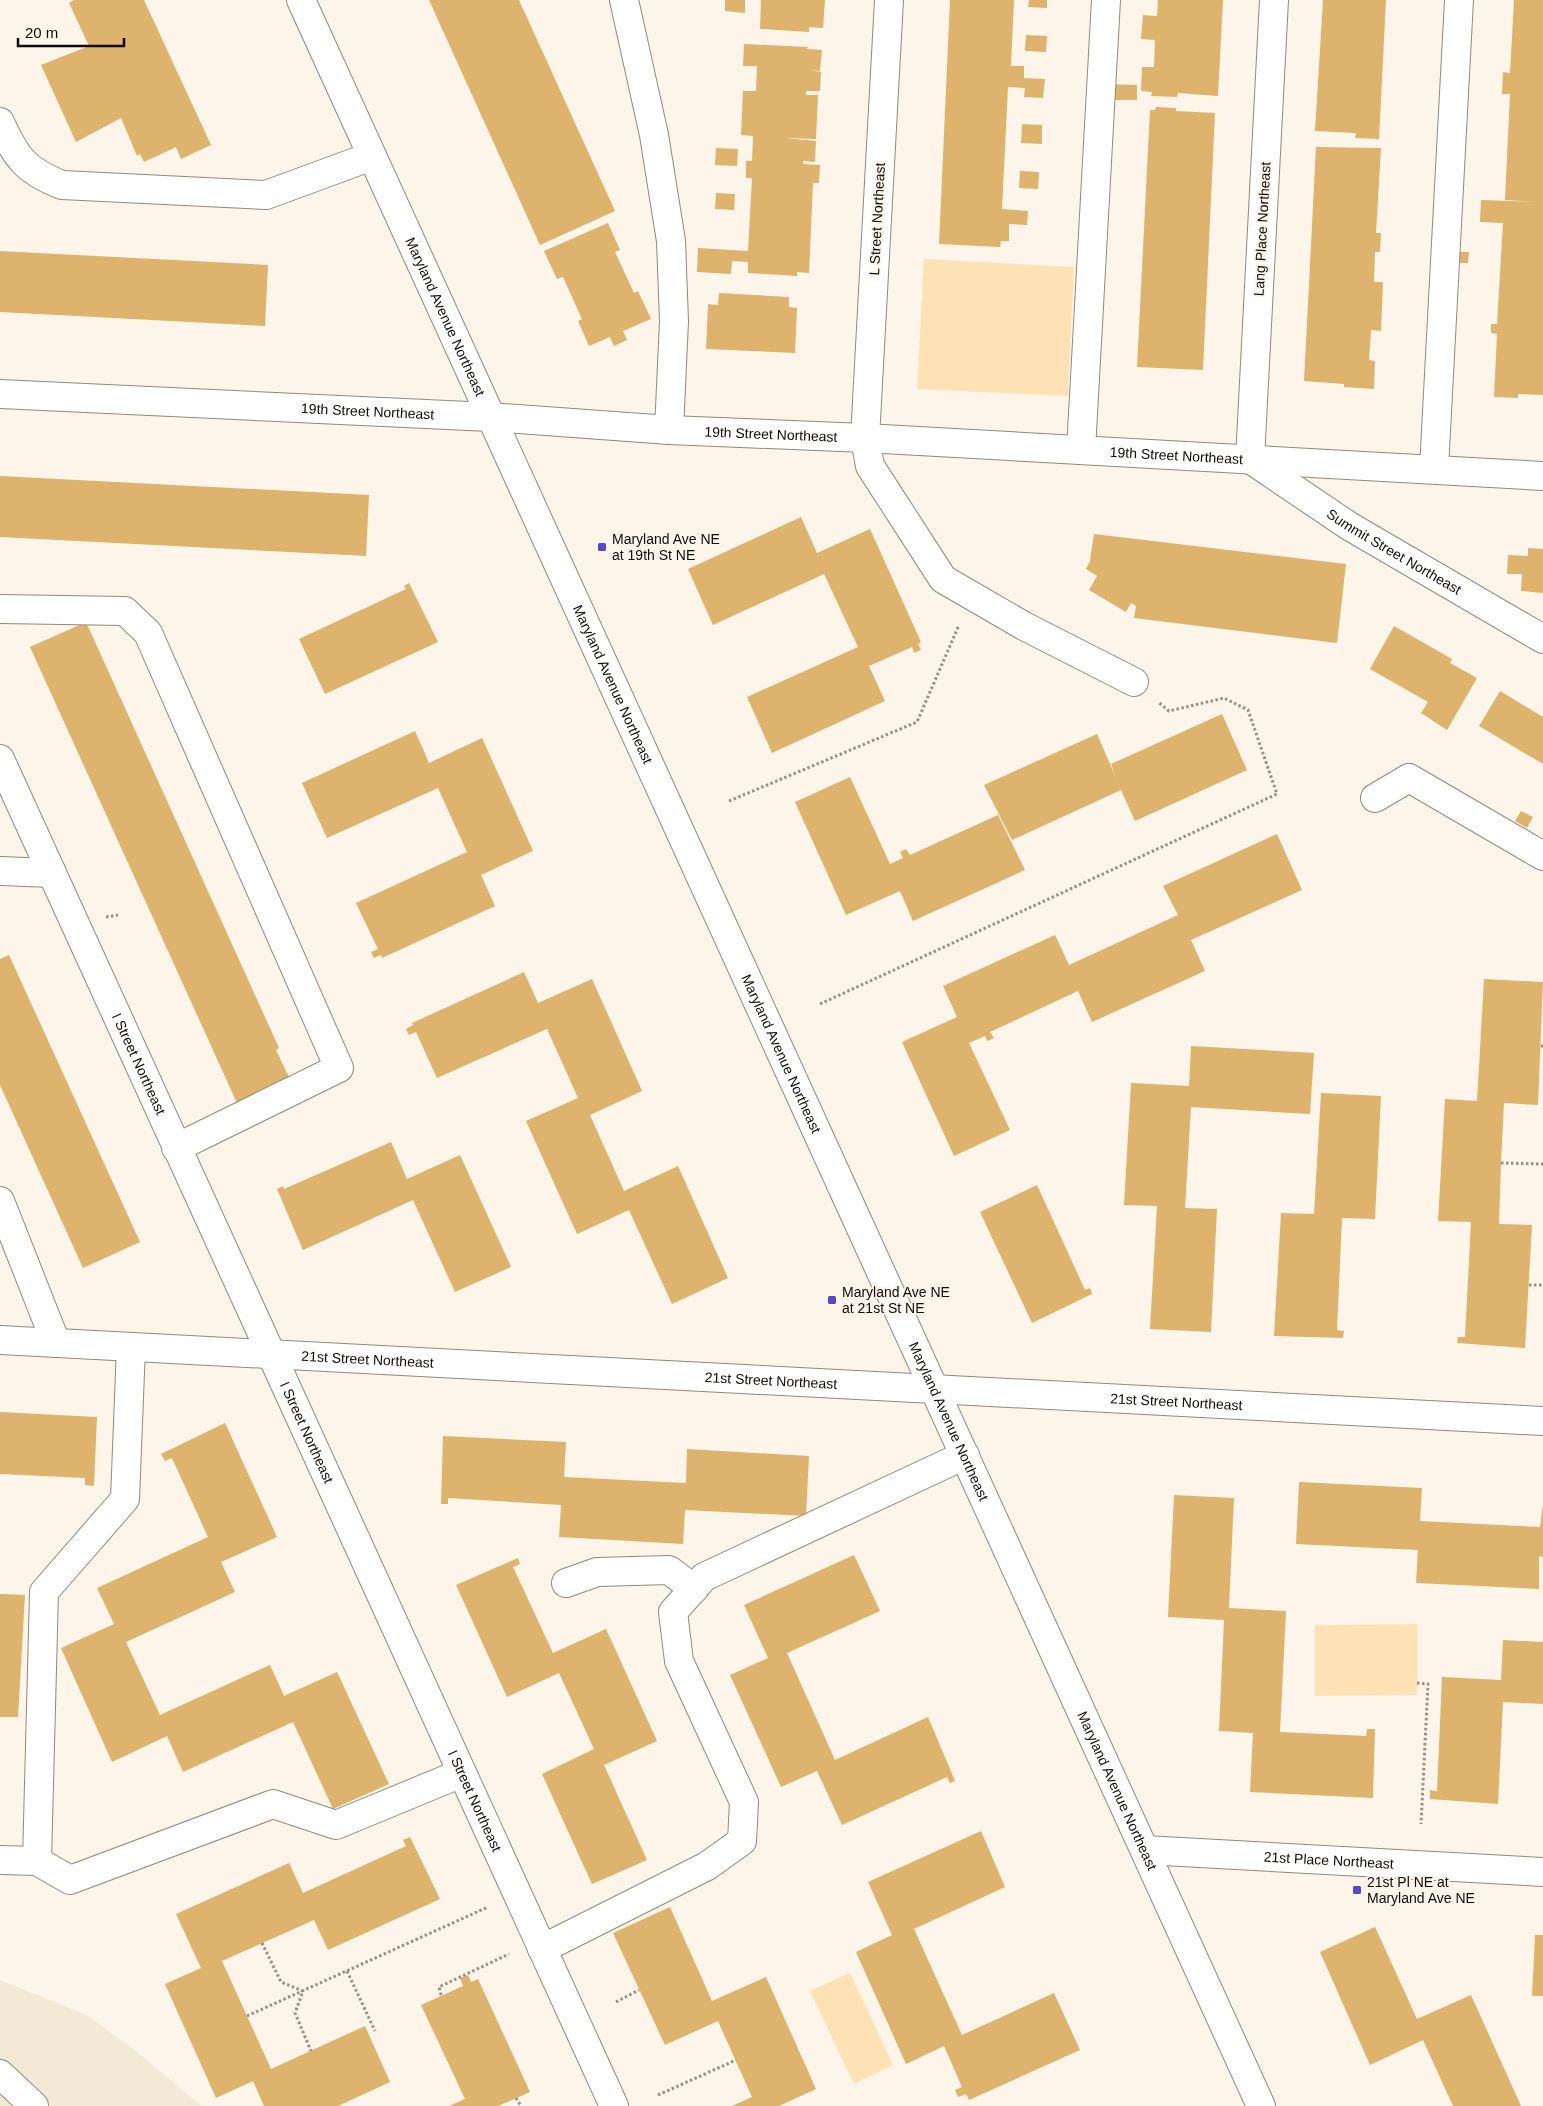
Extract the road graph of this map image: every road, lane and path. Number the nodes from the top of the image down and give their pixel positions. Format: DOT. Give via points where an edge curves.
graph roads {
  1 [pos="301,0"];
  2 [pos="624,0"];
  3 [pos="889,0"];
  4 [pos="1106,0"];
  5 [pos="1274,0"];
  6 [pos="1458,0"];
  7 [pos="0,122"];
  8 [pos="372,156"];
  9 [pos="0,394"];
  10 [pos="490,417"];
  11 [pos="669,430"];
  12 [pos="865,438"];
  13 [pos="1081,450"];
  14 [pos="1250,459"];
  15 [pos="1434,468"];
  16 [pos="1543,476"];
  17 [pos="971,596"];
  18 [pos="0,609"];
  19 [pos="1543,639"];
  20 [pos="1134,682"];
  21 [pos="0,759"];
  22 [pos="1375,798"];
  23 [pos="730,801"];
  24 [pos="1543,856"];
  25 [pos="0,870"];
  26 [pos="52,873"];
  27 [pos="118,914"];
  28 [pos="106,918"];
  29 [pos="820,1004"];
  30 [pos="176,1148"];
  31 [pos="1501,1163"];
  32 [pos="1543,1164"];
  33 [pos="0,1201"];
  34 [pos="1529,1285"];
  35 [pos="1543,1285"];
  36 [pos="0,1340"];
  37 [pos="56,1343"];
  38 [pos="131,1347"];
  39 [pos="270,1355"];
  40 [pos="934,1390"];
  41 [pos="1543,1421"];
  42 [pos="965,1455"];
  43 [pos="566,1583"];
  44 [pos="694,1588"];
  45 [pos="1417,1683"];
  46 [pos="462,1774"];
  47 [pos="1421,1824"];
  48 [pos="1145,1850"];
  49 [pos="0,1860"];
  50 [pos="37,1861"];
  51 [pos="1543,1872"];
  52 [pos="488,1907"];
  53 [pos="262,1944"];
  54 [pos="542,1949"];
  55 [pos="510,1953"];
  56 [pos="347,1971"];
  57 [pos="639,1990"];
  58 [pos="304,1991"];
  59 [pos="441,1996"];
  60 [pos="616,2002"];
  61 [pos="247,2016"];
  62 [pos="375,2031"];
  63 [pos="311,2051"];
  64 [pos="736,2060"];
  65 [pos="0,2074"];
  66 [pos="658,2095"];
  67 [pos="516,2098"];
  68 [pos="34,2106"];
  69 [pos="521,2106"];
  70 [pos="614,2106"];
  71 [pos="1261,2106"];
  1 -- 8 [label="street, Maryland Avenue Northeast"];
  2 -- 11 [label="street" via="654,134 671,240 674,321"];
  3 -- 12 [label="street, L Street Northeast"];
  4 -- 13 [label="street"];
  5 -- 14 [label="street, Lang Place Northeast"];
  6 -- 15 [label="street"];
  7 -- 8 [label="street" via="12,148 37,175 62,186 266,195"];
  8 -- 10 [label="street, Maryland Avenue Northeast"];
  9 -- 10 [label="street, 19th Street Northeast"];
  10 -- 11 [label="street, 19th Street Northeast"];
  10 -- 40 [label="street, Maryland Avenue Northeast"];
  11 -- 12 [label="street, 19th Street Northeast"];
  12 -- 13 [label="street, 19th Street Northeast"];
  12 -- 17 [label="street, L Street Northeast" via="870,466 942,579"];
  13 -- 14 [label="street, 19th Street Northeast"];
  14 -- 15 [label="street, 19th Street Northeast"];
  14 -- 19 [label="street, Summit Street Northeast" via="1349,526"];
  15 -- 16 [label="street, 19th Street Northeast"];
  17 -- 20 [label="street, L Street Northeast"];
  17 -- 23 [label="path" via="917,722"];
  18 -- 30 [label="street" via="125,611 148,633 339,1068"];
  20 -- 29 [label="path" via="1169,711 1224,698 1248,710 1277,794"];
  21 -- 26 [label="street, I Street Northeast"];
  22 -- 24 [label="street" via="1410,778"];
  25 -- 26 [label="street"];
  26 -- 30 [label="street, I Street Northeast"];
  27 -- 28 [label="path"];
  30 -- 39 [label="street, I Street Northeast"];
  31 -- 32 [label="path"];
  33 -- 37 [label="street"];
  34 -- 35 [label="path"];
  36 -- 37 [label="street, 21st Street Northeast"];
  37 -- 38 [label="street, 21st Street Northeast"];
  38 -- 39 [label="street, 21st Street Northeast"];
  38 -- 50 [label="street" via="126,1499 44,1592"];
  39 -- 40 [label="street, 21st Street Northeast"];
  39 -- 46 [label="street, I Street Northeast"];
  40 -- 41 [label="street, 21st Street Northeast"];
  40 -- 42 [label="street, Maryland Avenue Northeast"];
  42 -- 44 [label="street" via="704,1578"];
  42 -- 48 [label="street, Maryland Avenue Northeast"];
  43 -- 44 [label="street" via="597,1572 669,1570"];
  44 -- 54 [label="street" via="673,1612 678,1661 744,1802 742,1841 707,1866"];
  45 -- 47 [label="path" via="1428,1684"];
  46 -- 50 [label="street" via="336,1825 273,1804 70,1880"];
  46 -- 54 [label="street, I Street Northeast"];
  48 -- 51 [label="street, 21st Place Northeast"];
  48 -- 71 [label="street, Maryland Avenue Northeast"];
  49 -- 50 [label="street"];
  52 -- 56 [label="path"];
  53 -- 58 [label="path" via="282,1982"];
  54 -- 70 [label="street, I Street Northeast"];
  55 -- 59 [label="path" via="439,1988"];
  56 -- 58 [label="path"];
  56 -- 62 [label="path"];
  57 -- 60 [label="path"];
  58 -- 61 [label="path"];
  58 -- 63 [label="path" via="295,2013"];
  64 -- 66 [label="path"];
  65 -- 68 [label="street"];
  67 -- 69 [label="path"];
}
